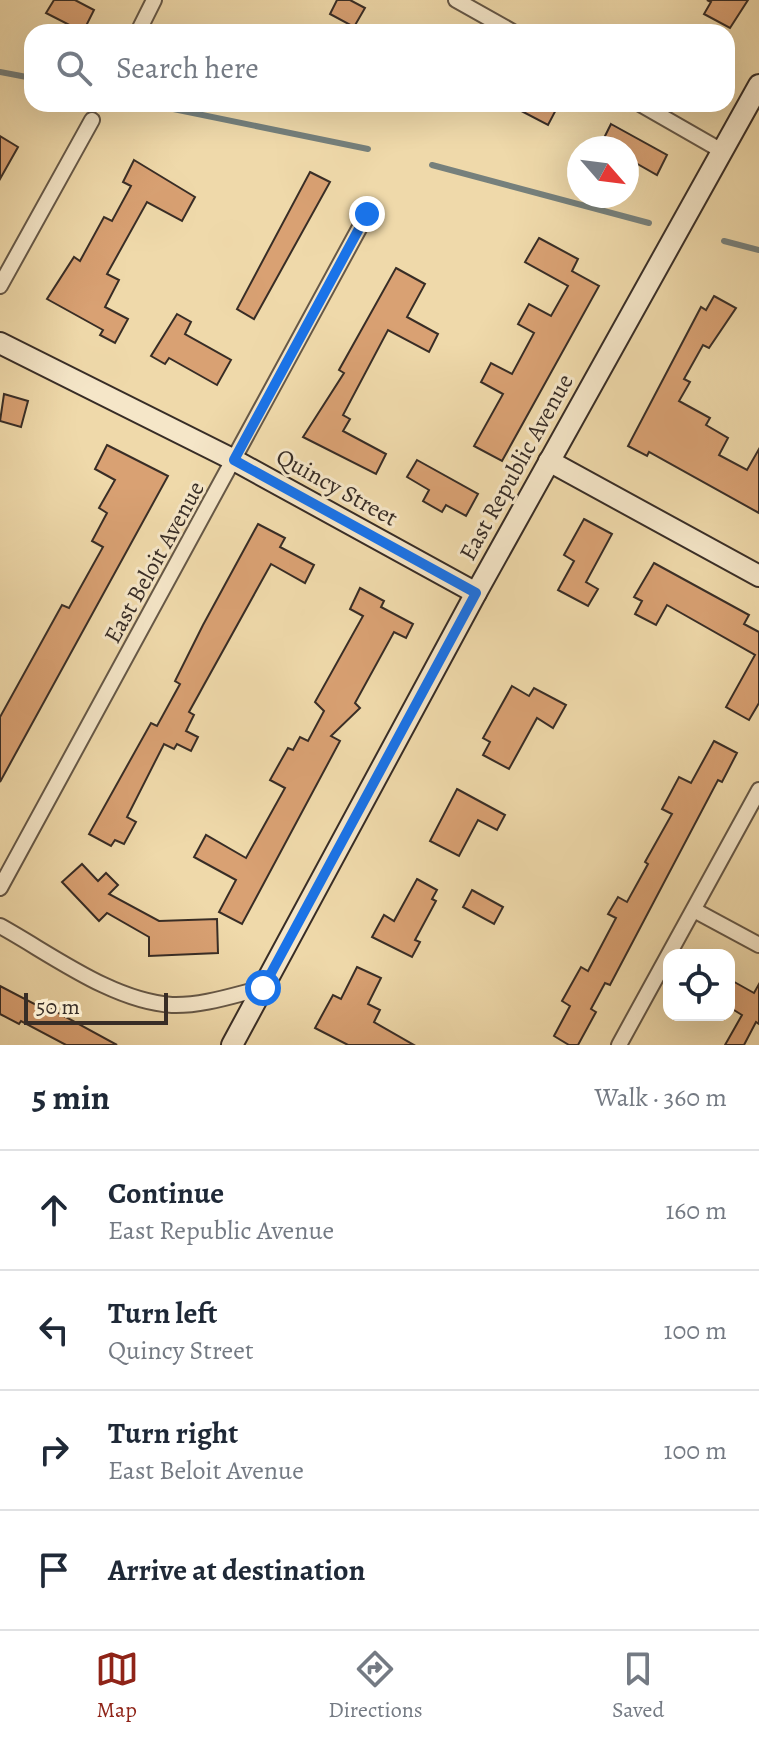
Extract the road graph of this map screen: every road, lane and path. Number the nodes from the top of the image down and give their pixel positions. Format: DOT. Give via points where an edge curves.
graph roads {
  1 [pos="154,0"];
  2 [pos="456,0"];
  3 [pos="478,5"];
  4 [pos="142,24"];
  5 [pos="503,24"];
  6 [pos="759,85"];
  7 [pos="654,112"];
  8 [pos="92,120"];
  9 [pos="722,151"];
  10 [pos="367,214"];
  11 [pos="0,286"];
  12 [pos="0,343"];
  13 [pos="234,460"];
  14 [pos="549,461"];
  15 [pos="759,576"];
  16 [pos="476,593"];
  17 [pos="759,790"];
  18 [pos="0,888"];
  19 [pos="694,910"];
  20 [pos="0,926"];
  21 [pos="759,945"];
  22 [pos="263,988"];
  23 [pos="233,1045"];
  24 [pos="619,1045"];
  1 -- 4 [label="street"];
  2 -- 3 [label="street"];
  3 -- 5 [label="street"];
  6 -- 9 [label="street, East Republic Avenue"];
  7 -- 9 [label="street"];
  8 -- 11 [label="street"];
  9 -- 14 [label="street, East Republic Avenue"];
  10 -- 13 [label="street, East Beloit Avenue"];
  12 -- 13 [label="street, Quincy Street"];
  13 -- 16 [label="street, Quincy Street"];
  13 -- 18 [label="street, East Beloit Avenue"];
  14 -- 15 [label="street"];
  14 -- 16 [label="street, East Republic Avenue"];
  16 -- 22 [label="street, East Republic Avenue"];
  17 -- 19 [label="street"];
  19 -- 21 [label="street"];
  19 -- 24 [label="street"];
  20 -- 22 [label="street" via="137,997 172,1005"];
  22 -- 23 [label="street, East Republic Avenue"];
}
